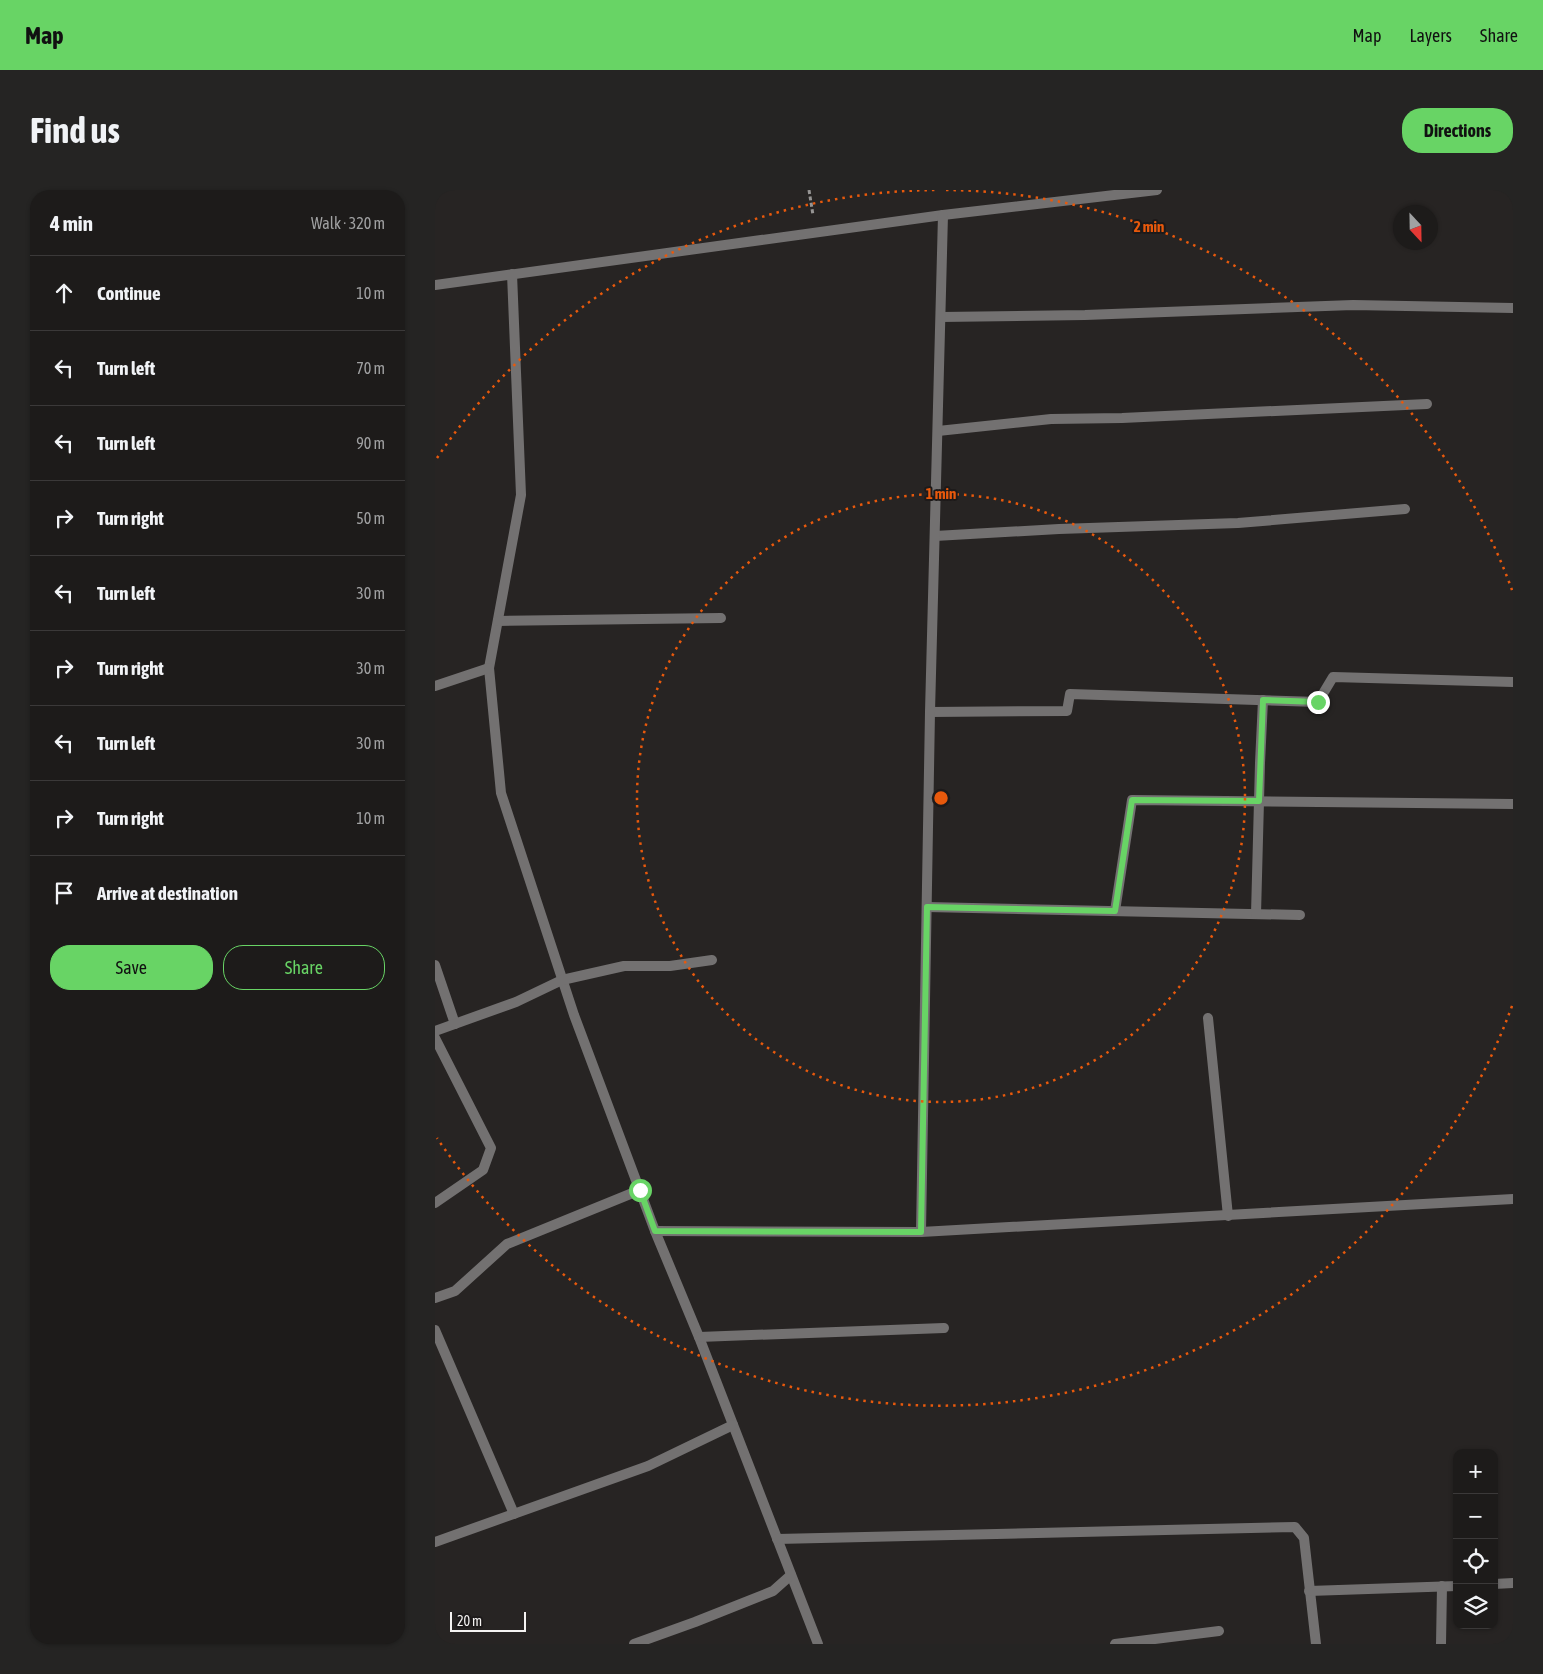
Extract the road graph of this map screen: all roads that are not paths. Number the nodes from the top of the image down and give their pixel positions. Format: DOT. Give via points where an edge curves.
graph roads {
  1 [pos="1157,190"];
  2 [pos="943,215"];
  3 [pos="512,274"];
  4 [pos="435,285"];
  5 [pos="1513,308"];
  6 [pos="941,317"];
  7 [pos="1427,404"];
  8 [pos="938,431"];
  9 [pos="1405,509"];
  10 [pos="935,536"];
  11 [pos="721,618"];
  12 [pos="497,621"];
  13 [pos="489,668"];
  14 [pos="1513,682"];
  15 [pos="435,686"];
  16 [pos="1263,700"];
  17 [pos="930,712"];
  18 [pos="1259,801"];
  19 [pos="1513,804"];
  20 [pos="927,907"];
  21 [pos="1115,911"];
  22 [pos="1256,914"];
  23 [pos="1300,915"];
  24 [pos="712,960"];
  25 [pos="435,965"];
  26 [pos="562,980"];
  27 [pos="1208,1018"];
  28 [pos="455,1024"];
  29 [pos="435,1031"];
  30 [pos="435,1038"];
  31 [pos="640,1190"];
  32 [pos="1513,1199"];
  33 [pos="435,1203"];
  34 [pos="1228,1216"];
  35 [pos="655,1231"];
  36 [pos="921,1232"];
  37 [pos="435,1298"];
  38 [pos="944,1328"];
  39 [pos="435,1330"];
  40 [pos="699,1338"];
  41 [pos="733,1425"];
  42 [pos="514,1514"];
  43 [pos="777,1539"];
  44 [pos="435,1542"];
  45 [pos="791,1575"];
  46 [pos="1513,1583"];
  47 [pos="1498,1584"];
  48 [pos="1442,1586"];
  49 [pos="1453,1586"];
  50 [pos="1309,1591"];
  51 [pos="1219,1631"];
  52 [pos="634,1644"];
  53 [pos="818,1644"];
  54 [pos="1115,1644"];
  55 [pos="1316,1644"];
  56 [pos="1441,1644"];
  1 -- 2 [label="street"];
  2 -- 3 [label="street"];
  2 -- 6 [label="street"];
  3 -- 4 [label="street"];
  3 -- 12 [label="street" via="521,495"];
  5 -- 6 [label="street" via="1353,305"];
  6 -- 8 [label="street"];
  7 -- 8 [label="street" via="1051,420"];
  8 -- 10 [label="street"];
  9 -- 10 [label="street" via="1238,524 1059,528"];
  10 -- 17 [label="street"];
  11 -- 12 [label="street"];
  12 -- 13 [label="street"];
  13 -- 15 [label="street"];
  13 -- 26 [label="street" via="501,793"];
  14 -- 16 [label="street" via="1333,677 1318,702"];
  16 -- 17 [label="street" via="1070,694 1067,711"];
  16 -- 18 [label="street"];
  17 -- 20 [label="street"];
  18 -- 19 [label="street"];
  18 -- 21 [label="street" via="1132,800"];
  18 -- 22 [label="street"];
  20 -- 21 [label="street"];
  20 -- 36 [label="street"];
  21 -- 22 [label="street"];
  22 -- 23 [label="street"];
  24 -- 26 [label="street" via="669,966 624,966"];
  25 -- 28 [label="street"];
  26 -- 28 [label="street" via="516,1002"];
  26 -- 31 [label="street"];
  27 -- 34 [label="street"];
  28 -- 29 [label="street"];
  30 -- 33 [label="street" via="491,1148 483,1170"];
  31 -- 35 [label="street"];
  31 -- 37 [label="street" via="507,1244 455,1291"];
  32 -- 34 [label="street"];
  34 -- 36 [label="street"];
  35 -- 36 [label="street"];
  35 -- 40 [label="street"];
  38 -- 40 [label="street"];
  39 -- 42 [label="street"];
  40 -- 41 [label="street"];
  41 -- 42 [label="street" via="648,1466"];
  41 -- 43 [label="street"];
  42 -- 44 [label="street"];
  43 -- 45 [label="street"];
  43 -- 50 [label="street" via="1295,1527 1303,1538"];
  45 -- 52 [label="street" via="773,1591"];
  45 -- 53 [label="street"];
  46 -- 47 [label="street"];
  48 -- 49 [label="street"];
  48 -- 50 [label="street"];
  48 -- 56 [label="street"];
  50 -- 55 [label="street"];
  51 -- 54 [label="street"];
}
